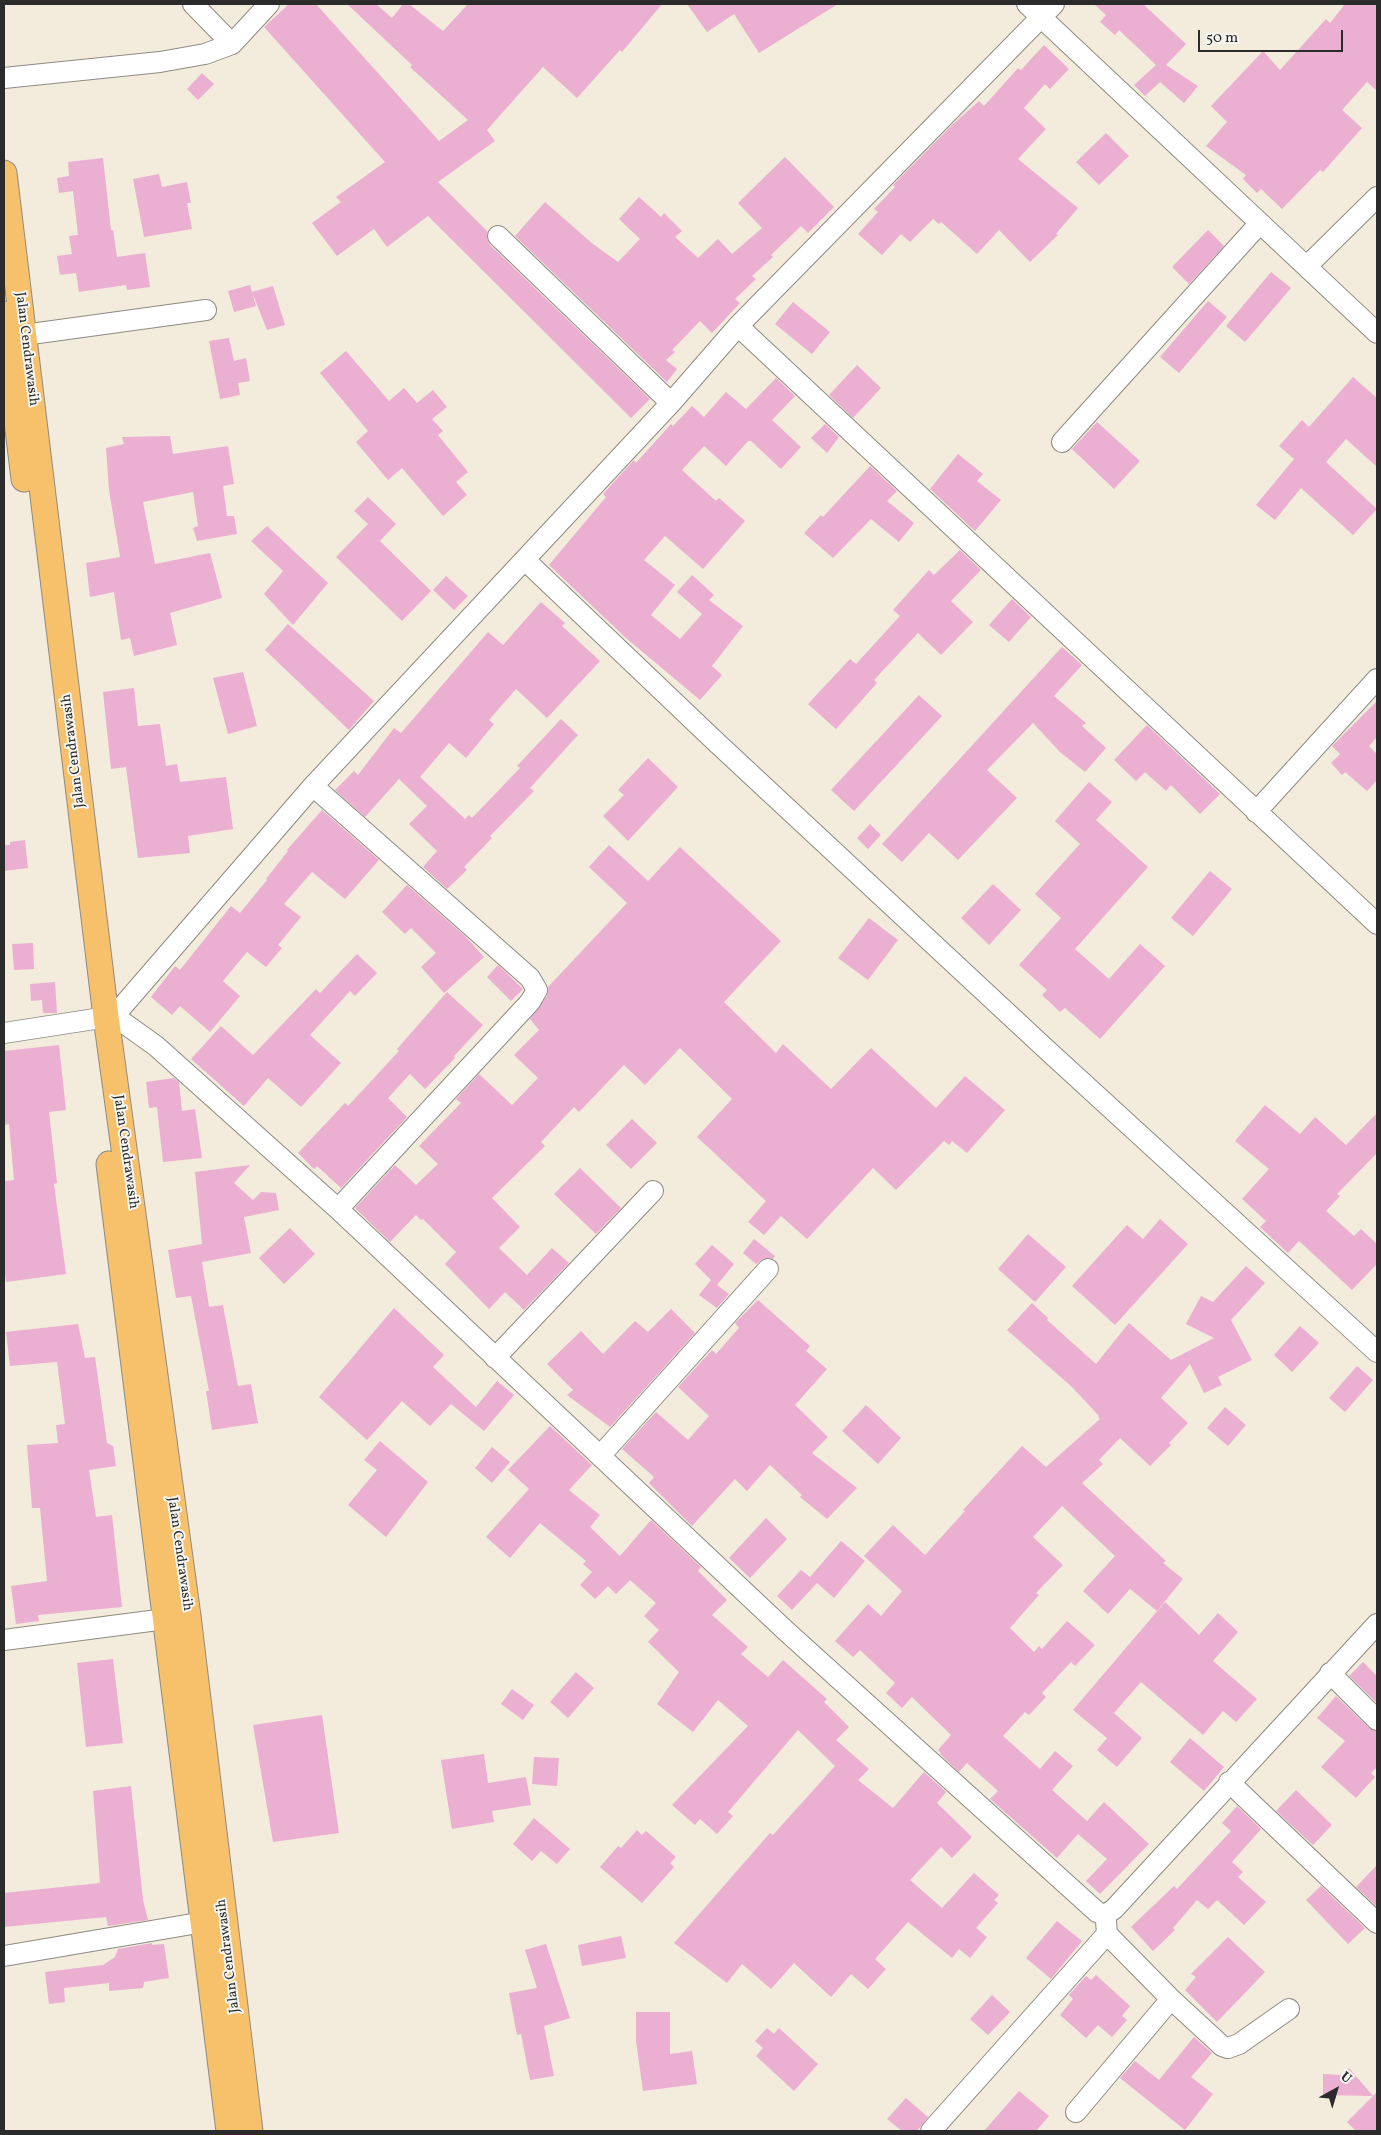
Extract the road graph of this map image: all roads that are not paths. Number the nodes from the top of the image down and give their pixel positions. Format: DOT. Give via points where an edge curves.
graph roads {
  1 [pos="193,4"];
  2 [pos="269,4"];
  3 [pos="1041,8"];
  4 [pos="232,44"];
  5 [pos="4,78"];
  6 [pos="4,173"];
  7 [pos="1377,196"];
  8 [pos="1260,223"];
  9 [pos="498,236"];
  10 [pos="1307,266"];
  11 [pos="206,310"];
  12 [pos="738,326"];
  13 [pos="12,329"];
  14 [pos="1377,333"];
  15 [pos="671,403"];
  16 [pos="1062,442"];
  17 [pos="526,561"];
  18 [pos="1377,679"];
  19 [pos="313,786"];
  20 [pos="1256,812"];
  21 [pos="1377,924"];
  22 [pos="104,1018"];
  23 [pos="4,1033"];
  24 [pos="653,1191"];
  25 [pos="338,1209"];
  26 [pos="768,1269"];
  27 [pos="1377,1352"];
  28 [pos="495,1358"];
  29 [pos="600,1456"];
  30 [pos="176,1618"];
  31 [pos="1377,1624"];
  32 [pos="4,1640"];
  33 [pos="1330,1674"];
  34 [pos="1377,1720"];
  35 [pos="1229,1782"];
  36 [pos="204,1922"];
  37 [pos="1377,1923"];
  38 [pos="1106,1924"];
  39 [pos="4,1956"];
  40 [pos="1171,1998"];
  41 [pos="1289,2009"];
  42 [pos="1076,2112"];
  43 [pos="229,2131"];
  44 [pos="250,2131"];
  45 [pos="931,2131"];
  1 -- 4 [label="street"];
  2 -- 4 [label="street"];
  3 -- 8 [label="street"];
  3 -- 12 [label="street"];
  4 -- 5 [label="street" via="205,54 160,62"];
  6 -- 13 [label="main road, Jalan Cendrawasih"];
  7 -- 10 [label="street"];
  8 -- 10 [label="street"];
  8 -- 16 [label="street"];
  9 -- 15 [label="street"];
  10 -- 14 [label="street"];
  11 -- 13 [label="street"];
  12 -- 15 [label="street"];
  12 -- 20 [label="street"];
  13 -- 22 [label="main road, Jalan Cendrawasih"];
  15 -- 17 [label="street"];
  17 -- 19 [label="street"];
  17 -- 27 [label="street" via="1046,1049"];
  18 -- 20 [label="street"];
  19 -- 22 [label="street"];
  19 -- 25 [label="street" via="530,978 537,990 530,1002"];
  20 -- 21 [label="street"];
  22 -- 23 [label="street"];
  22 -- 25 [label="street" via="156,1046"];
  22 -- 30 [label="main road, Jalan Cendrawasih"];
  24 -- 28 [label="street"];
  25 -- 28 [label="street"];
  26 -- 29 [label="street"];
  28 -- 29 [label="street"];
  29 -- 38 [label="street" via="786,1631 1097,1912"];
  30 -- 32 [label="street"];
  30 -- 36 [label="main road, Jalan Cendrawasih"];
  30 -- 44 [label="main road, Jalan Cendrawasih"];
  31 -- 33 [label="street"];
  33 -- 34 [label="street"];
  33 -- 35 [label="street"];
  35 -- 37 [label="street"];
  35 -- 38 [label="street" via="1114,1909"];
  36 -- 39 [label="street"];
  36 -- 43 [label="main road, Jalan Cendrawasih"];
  38 -- 40 [label="street"];
  38 -- 45 [label="street"];
  40 -- 41 [label="street" via="1217,2042 1228,2048 1239,2044"];
  40 -- 42 [label="street"];
}
